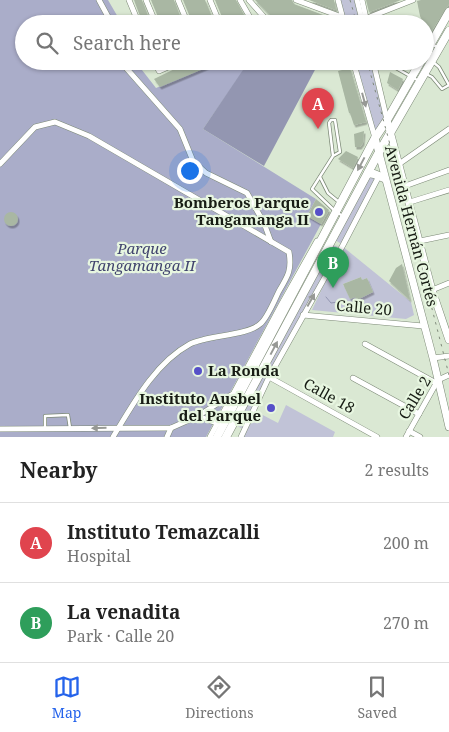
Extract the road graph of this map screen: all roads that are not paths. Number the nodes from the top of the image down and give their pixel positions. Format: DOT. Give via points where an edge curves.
graph roads {
  1 [pos="99,0"];
  2 [pos="129,0"];
  3 [pos="146,0"];
  4 [pos="178,0"];
  5 [pos="210,0"];
  6 [pos="250,0"];
  7 [pos="296,0"];
  8 [pos="338,0"];
  9 [pos="357,0"];
  10 [pos="362,0"];
  11 [pos="413,0"];
  12 [pos="306,1"];
  13 [pos="404,2"];
  14 [pos="241,3"];
  15 [pos="449,12"];
  16 [pos="107,15"];
  17 [pos="135,15"];
  18 [pos="152,15"];
  19 [pos="184,15"];
  20 [pos="216,15"];
  21 [pos="248,15"];
  22 [pos="262,15"];
  23 [pos="338,15"];
  24 [pos="342,15"];
  25 [pos="362,15"];
  26 [pos="363,15"];
  27 [pos="377,15"];
  28 [pos="449,32"];
  29 [pos="434,34"];
  30 [pos="434,46"];
  31 [pos="439,48"];
  32 [pos="434,57"];
  33 [pos="434,62"];
  34 [pos="128,70"];
  35 [pos="356,70"];
  36 [pos="375,70"];
  37 [pos="401,70"];
  38 [pos="415,70"];
  39 [pos="426,70"];
  40 [pos="424,74"];
  41 [pos="412,77"];
  42 [pos="420,82"];
  43 [pos="449,85"];
  44 [pos="387,120"];
  45 [pos="449,129"];
  46 [pos="390,132"];
  47 [pos="375,138"];
  48 [pos="378,154"];
  49 [pos="333,156"];
  50 [pos="0,164"];
  51 [pos="400,164"];
  52 [pos="449,170"];
  53 [pos="368,173"];
  54 [pos="320,177"];
  55 [pos="381,177"];
  56 [pos="405,186"];
  57 [pos="449,190"];
  58 [pos="410,202"];
  59 [pos="340,203"];
  60 [pos="336,212"];
  61 [pos="344,216"];
  62 [pos="323,234"];
  63 [pos="449,235"];
  64 [pos="332,240"];
  65 [pos="420,241"];
  66 [pos="272,242"];
  67 [pos="342,246"];
  68 [pos="449,283"];
  69 [pos="432,290"];
  70 [pos="303,315"];
  71 [pos="423,326"];
  72 [pos="447,328"];
  73 [pos="449,340"];
  74 [pos="365,344"];
  75 [pos="449,356"];
  76 [pos="433,358"];
  77 [pos="449,375"];
  78 [pos="269,377"];
  79 [pos="353,378"];
  80 [pos="243,380"];
  81 [pos="437,381"];
  82 [pos="232,394"];
  83 [pos="419,414"];
  84 [pos="198,416"];
  85 [pos="220,424"];
  86 [pos="232,426"];
  87 [pos="119,427"];
  88 [pos="449,427"];
  89 [pos="70,428"];
  90 [pos="171,428"];
  91 [pos="0,429"];
  92 [pos="45,429"];
  93 [pos="242,434"];
  94 [pos="408,434"];
  95 [pos="113,437"];
  96 [pos="167,437"];
  97 [pos="210,437"];
  98 [pos="216,437"];
  99 [pos="226,437"];
  100 [pos="377,437"];
  101 [pos="420,437"];
  1 -- 16 [label="street"];
  2 -- 17 [label="street"];
  3 -- 18 [label="street"];
  4 -- 19 [label="street"];
  5 -- 20 [label="street"];
  6 -- 14 [label="street"];
  6 -- 22 [label="street"];
  7 -- 12 [label="street"];
  8 -- 24 [label="street"];
  9 -- 25 [label="street"];
  10 -- 26 [label="street"];
  11 -- 13 [label="street"];
  12 -- 23 [label="street"];
  13 -- 27 [label="street"];
  14 -- 21 [label="street"];
  15 -- 29 [label="main road"];
  28 -- 31 [label="main road"];
  30 -- 31 [label="lane"];
  31 -- 32 [label="main road"];
  33 -- 43 [label="lane"];
  34 -- 66 [label="street" via="180,129 192,161 206,173 247,193"];
  35 -- 47 [label="street, Avenida Hernán Cortés, one-way"];
  36 -- 44 [label="street, Avenida Hernán Cortés"];
  37 -- 41 [label="lane"];
  38 -- 41 [label="main road"];
  39 -- 40 [label="main road"];
  40 -- 42 [label="main road"];
  40 -- 43 [label="lane" via="432,77 442,89"];
  41 -- 42 [label="lane"];
  41 -- 44 [label="main road"];
  42 -- 46 [label="main road"];
  44 -- 46 [label="main road, Avenida Hernán Cortés"];
  44 -- 47 [label="main road"];
  45 -- 51 [label="street"];
  46 -- 48 [label="main road"];
  46 -- 51 [label="main road, Avenida Hernán Cortés"];
  47 -- 48 [label="main road, Avenida Hernán Cortés"];
  47 -- 59 [label="main road, one-way"];
  48 -- 53 [label="main road"];
  48 -- 55 [label="main road, Avenida Hernán Cortés"];
  49 -- 49 [label="lane" via="328,123 331,120 335,120 340,152"];
  49 -- 54 [label="lane"];
  50 -- 66 [label="street" via="35,127 55,122 89,136"];
  51 -- 56 [label="main road, Avenida Hernán Cortés"];
  52 -- 56 [label="street"];
  53 -- 55 [label="main road"];
  53 -- 61 [label="main road"];
  54 -- 59 [label="lane" via="328,193"];
  54 -- 60 [label="lane" via="312,188"];
  55 -- 67 [label="street"];
  55 -- 71 [label="main road, Avenida Hernán Cortés"];
  56 -- 58 [label="main road, Avenida Hernán Cortés"];
  57 -- 58 [label="street"];
  58 -- 65 [label="main road, Avenida Hernán Cortés"];
  59 -- 60 [label="main road"];
  60 -- 61 [label="lane"];
  60 -- 62 [label="main road"];
  61 -- 64 [label="main road"];
  62 -- 64 [label="street"];
  62 -- 80 [label="main road"];
  63 -- 65 [label="street"];
  64 -- 67 [label="street"];
  86 -- 64 [label="main road, one-way"];
  65 -- 69 [label="main road, Avenida Hernán Cortés"];
  66 -- 87 [label="street" via="288,252 291,266 261,324 191,343 161,367 125,414"];
  70 -- 67 [label="street, one-way"];
  68 -- 69 [label="street"];
  69 -- 72 [label="main road, Avenida Hernán Cortés"];
  70 -- 71 [label="street, Calle 20"];
  70 -- 78 [label="street"];
  71 -- 76 [label="main road, Avenida Hernán Cortés"];
  72 -- 73 [label="main road, Avenida Hernán Cortés"];
  74 -- 81 [label="street"];
  75 -- 76 [label="street"];
  76 -- 81 [label="main road, Avenida Hernán Cortés"];
  77 -- 81 [label="street, Calle 2"];
  78 -- 93 [label="street"];
  78 -- 100 [label="street, Calle 18"];
  79 -- 83 [label="street"];
  80 -- 82 [label="street"];
  80 -- 85 [label="main road"];
  81 -- 83 [label="street, Calle 2"];
  81 -- 88 [label="main road, Avenida Hernán Cortés"];
  82 -- 84 [label="street"];
  82 -- 85 [label="street"];
  83 -- 94 [label="street, Calle 2"];
  84 -- 85 [label="street"];
  84 -- 90 [label="street"];
  85 -- 86 [label="street"];
  85 -- 97 [label="street"];
  85 -- 98 [label="main road"];
  86 -- 93 [label="street"];
  86 -- 99 [label="main road"];
  87 -- 89 [label="street, one-way"];
  87 -- 90 [label="street"];
  87 -- 95 [label="street"];
  89 -- 92 [label="street"];
  89 -- 92 [label="lane" via="68,415 45,416"];
  90 -- 96 [label="street"];
  91 -- 92 [label="street"];
  94 -- 101 [label="street"];
}
